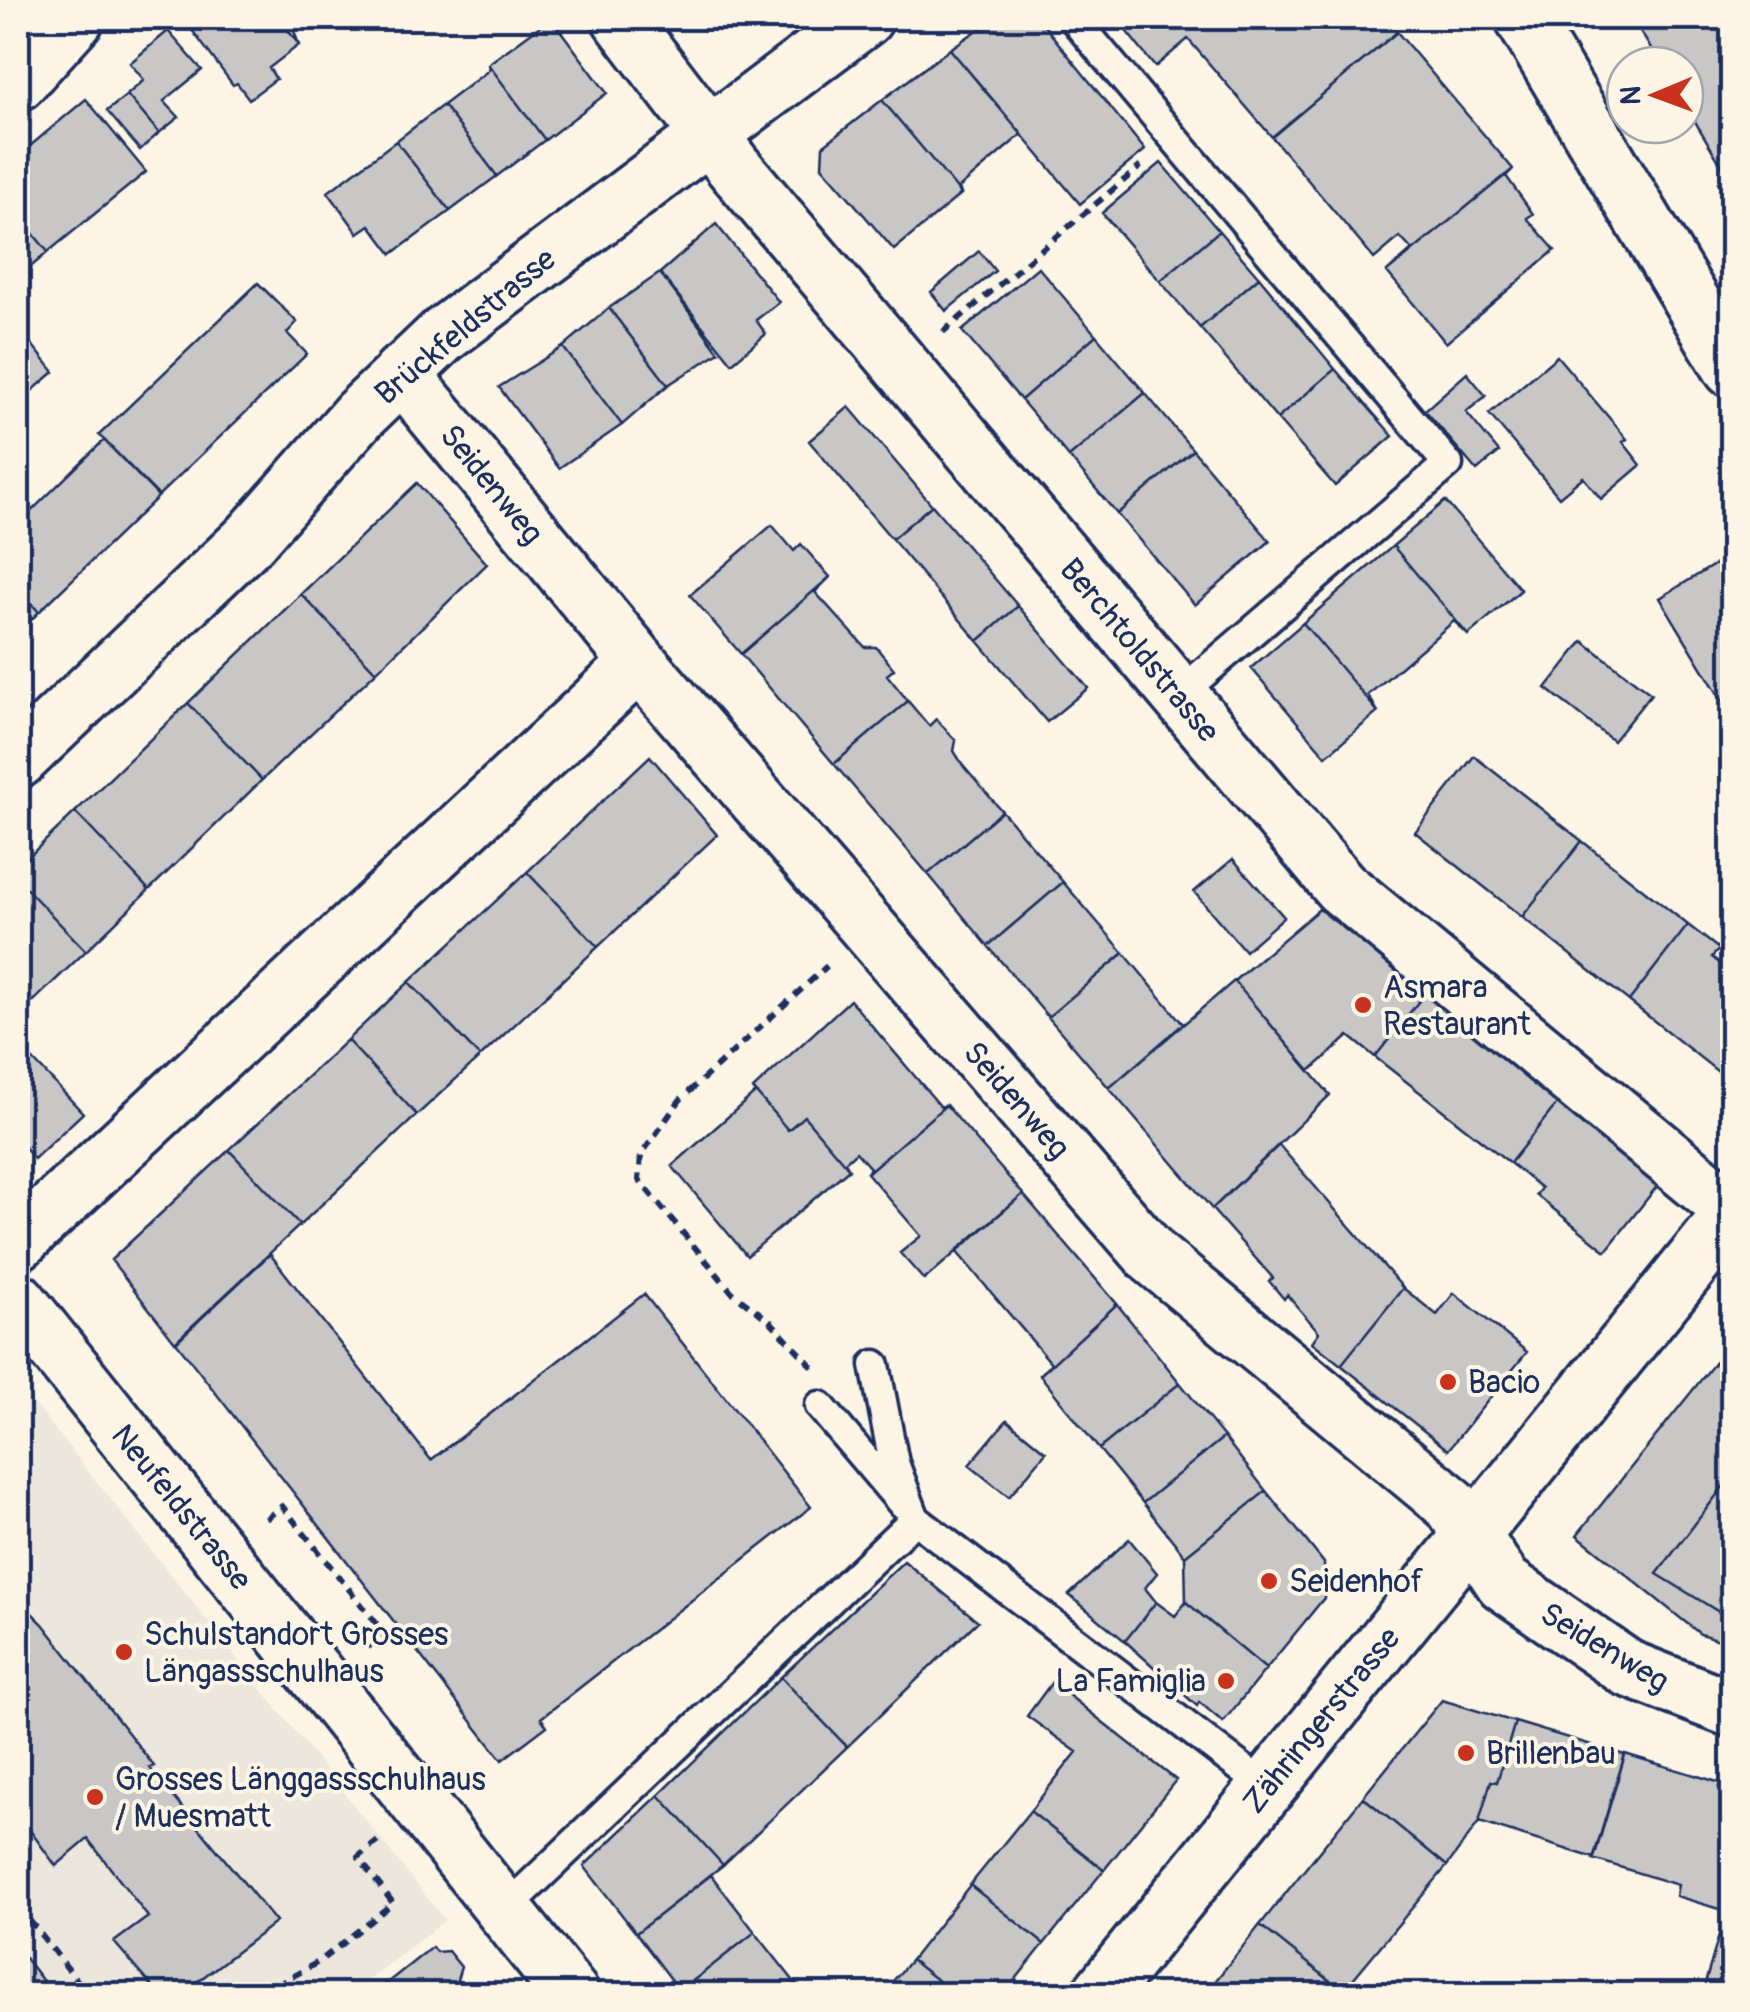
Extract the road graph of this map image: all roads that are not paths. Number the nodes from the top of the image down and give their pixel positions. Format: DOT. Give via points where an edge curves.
graph roads {
  1 [pos="620,18"];
  2 [pos="865,18"];
  3 [pos="1072,18"];
  4 [pos="1522,18"];
  5 [pos="70,25"];
  6 [pos="18,82"];
  7 [pos="709,136"];
  8 [pos="1732,370"];
  9 [pos="400,373"];
  10 [pos="639,663"];
  11 [pos="1178,695"];
  12 [pos="18,760"];
  13 [pos="1732,1212"];
  14 [pos="18,1242"];
  15 [pos="18,1301"];
  16 [pos="875,1365"];
  17 [pos="820,1406"];
  18 [pos="916,1519"];
  19 [pos="1473,1534"];
  20 [pos="1732,1710"];
  21 [pos="1266,1787"];
  22 [pos="504,1910"];
  23 [pos="571,1994"];
  24 [pos="1100,1994"];
  1 -- 7 [label="street, Berchtoldstrasse"];
  2 -- 7 [label="street, Brückfeldstrasse"];
  3 -- 11 [label="lane" via="1448,464"];
  4 -- 8 [label="street"];
  5 -- 6 [label="street"];
  7 -- 9 [label="street, Brückfeldstrasse"];
  7 -- 11 [label="street, Berchtoldstrasse"];
  9 -- 10 [label="street, Seidenweg"];
  9 -- 12 [label="street, Brückfeldstrasse" via="269,519"];
  10 -- 14 [label="street"];
  10 -- 19 [label="street, Seidenweg" via="1152,1257 1388,1449 1452,1505"];
  11 -- 13 [label="street, Berchtoldstrasse" via="1341,887"];
  13 -- 19 [label="street, Zähringerstrasse"];
  15 -- 22 [label="street, Neufeldstrasse"];
  16 -- 18 [label="lane" via="894,1462"];
  17 -- 18 [label="lane"];
  18 -- 21 [label="lane"];
  18 -- 22 [label="lane"];
  19 -- 20 [label="street, Seidenweg" via="1504,1583 1594,1647 1657,1683"];
  19 -- 21 [label="street, Zähringerstrasse"];
  21 -- 24 [label="street, Zähringerstrasse"];
  22 -- 23 [label="street, Neufeldstrasse"];
}
